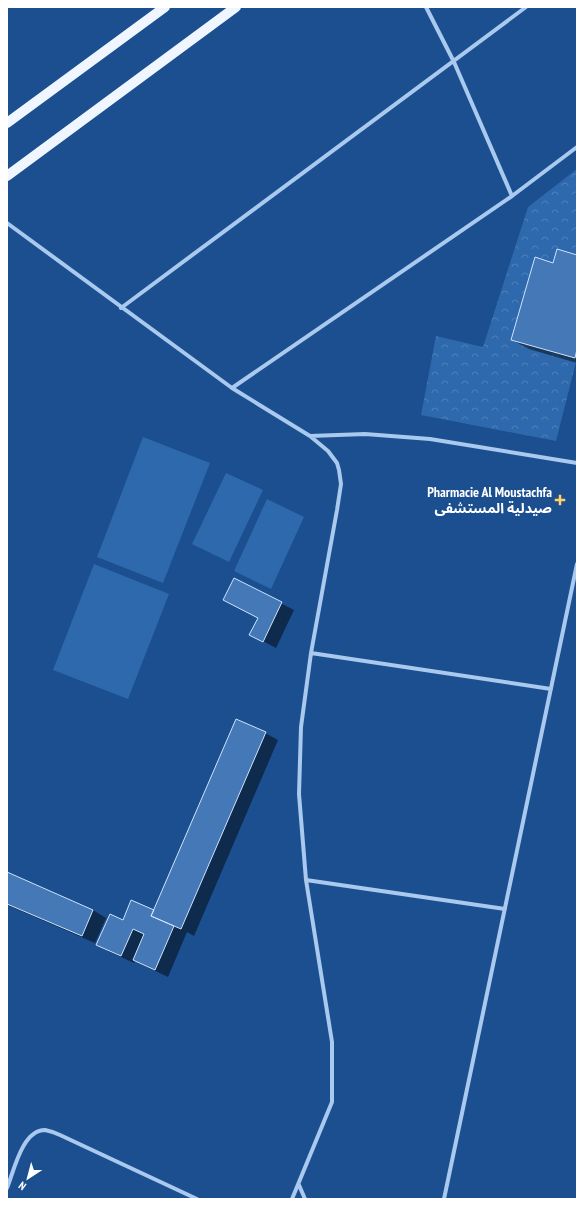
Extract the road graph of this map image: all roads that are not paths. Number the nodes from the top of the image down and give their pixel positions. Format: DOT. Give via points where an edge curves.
graph roads {
  1 [pos="165,7"];
  2 [pos="236,7"];
  3 [pos="426,7"];
  4 [pos="526,7"];
  5 [pos="454,62"];
  6 [pos="7,123"];
  7 [pos="577,147"];
  8 [pos="7,176"];
  9 [pos="512,196"];
  10 [pos="7,223"];
  11 [pos="121,308"];
  12 [pos="232,388"];
  13 [pos="310,436"];
  14 [pos="577,462"];
  15 [pos="577,564"];
  16 [pos="311,653"];
  17 [pos="551,689"];
  18 [pos="306,880"];
  19 [pos="505,909"];
  20 [pos="299,1185"];
  21 [pos="7,1188"];
  22 [pos="295,1193"];
  23 [pos="197,1199"];
  24 [pos="292,1199"];
  25 [pos="295,1199"];
  26 [pos="305,1199"];
  27 [pos="444,1199"];
  1 -- 6 [label="main road"];
  2 -- 8 [label="main road"];
  3 -- 5 [label="street"];
  4 -- 5 [label="street"];
  5 -- 9 [label="street"];
  5 -- 11 [label="street"];
  7 -- 9 [label="street"];
  9 -- 12 [label="street"];
  10 -- 11 [label="street"];
  11 -- 12 [label="street"];
  12 -- 13 [label="street"];
  13 -- 14 [label="street" via="365,434 430,439"];
  13 -- 16 [label="street" via="328,451 337,463 341,484"];
  15 -- 17 [label="street"];
  16 -- 17 [label="street"];
  16 -- 18 [label="street" via="301,727 299,794"];
  17 -- 19 [label="street"];
  18 -- 19 [label="street"];
  18 -- 20 [label="street" via="332,1042 332,1102"];
  19 -- 27 [label="street"];
  20 -- 22 [label="street"];
  20 -- 26 [label="street"];
  21 -- 23 [label="street" via="18,1156 27,1140 36,1132 46,1130"];
  22 -- 24 [label="street"];
  22 -- 25 [label="street"];
}
